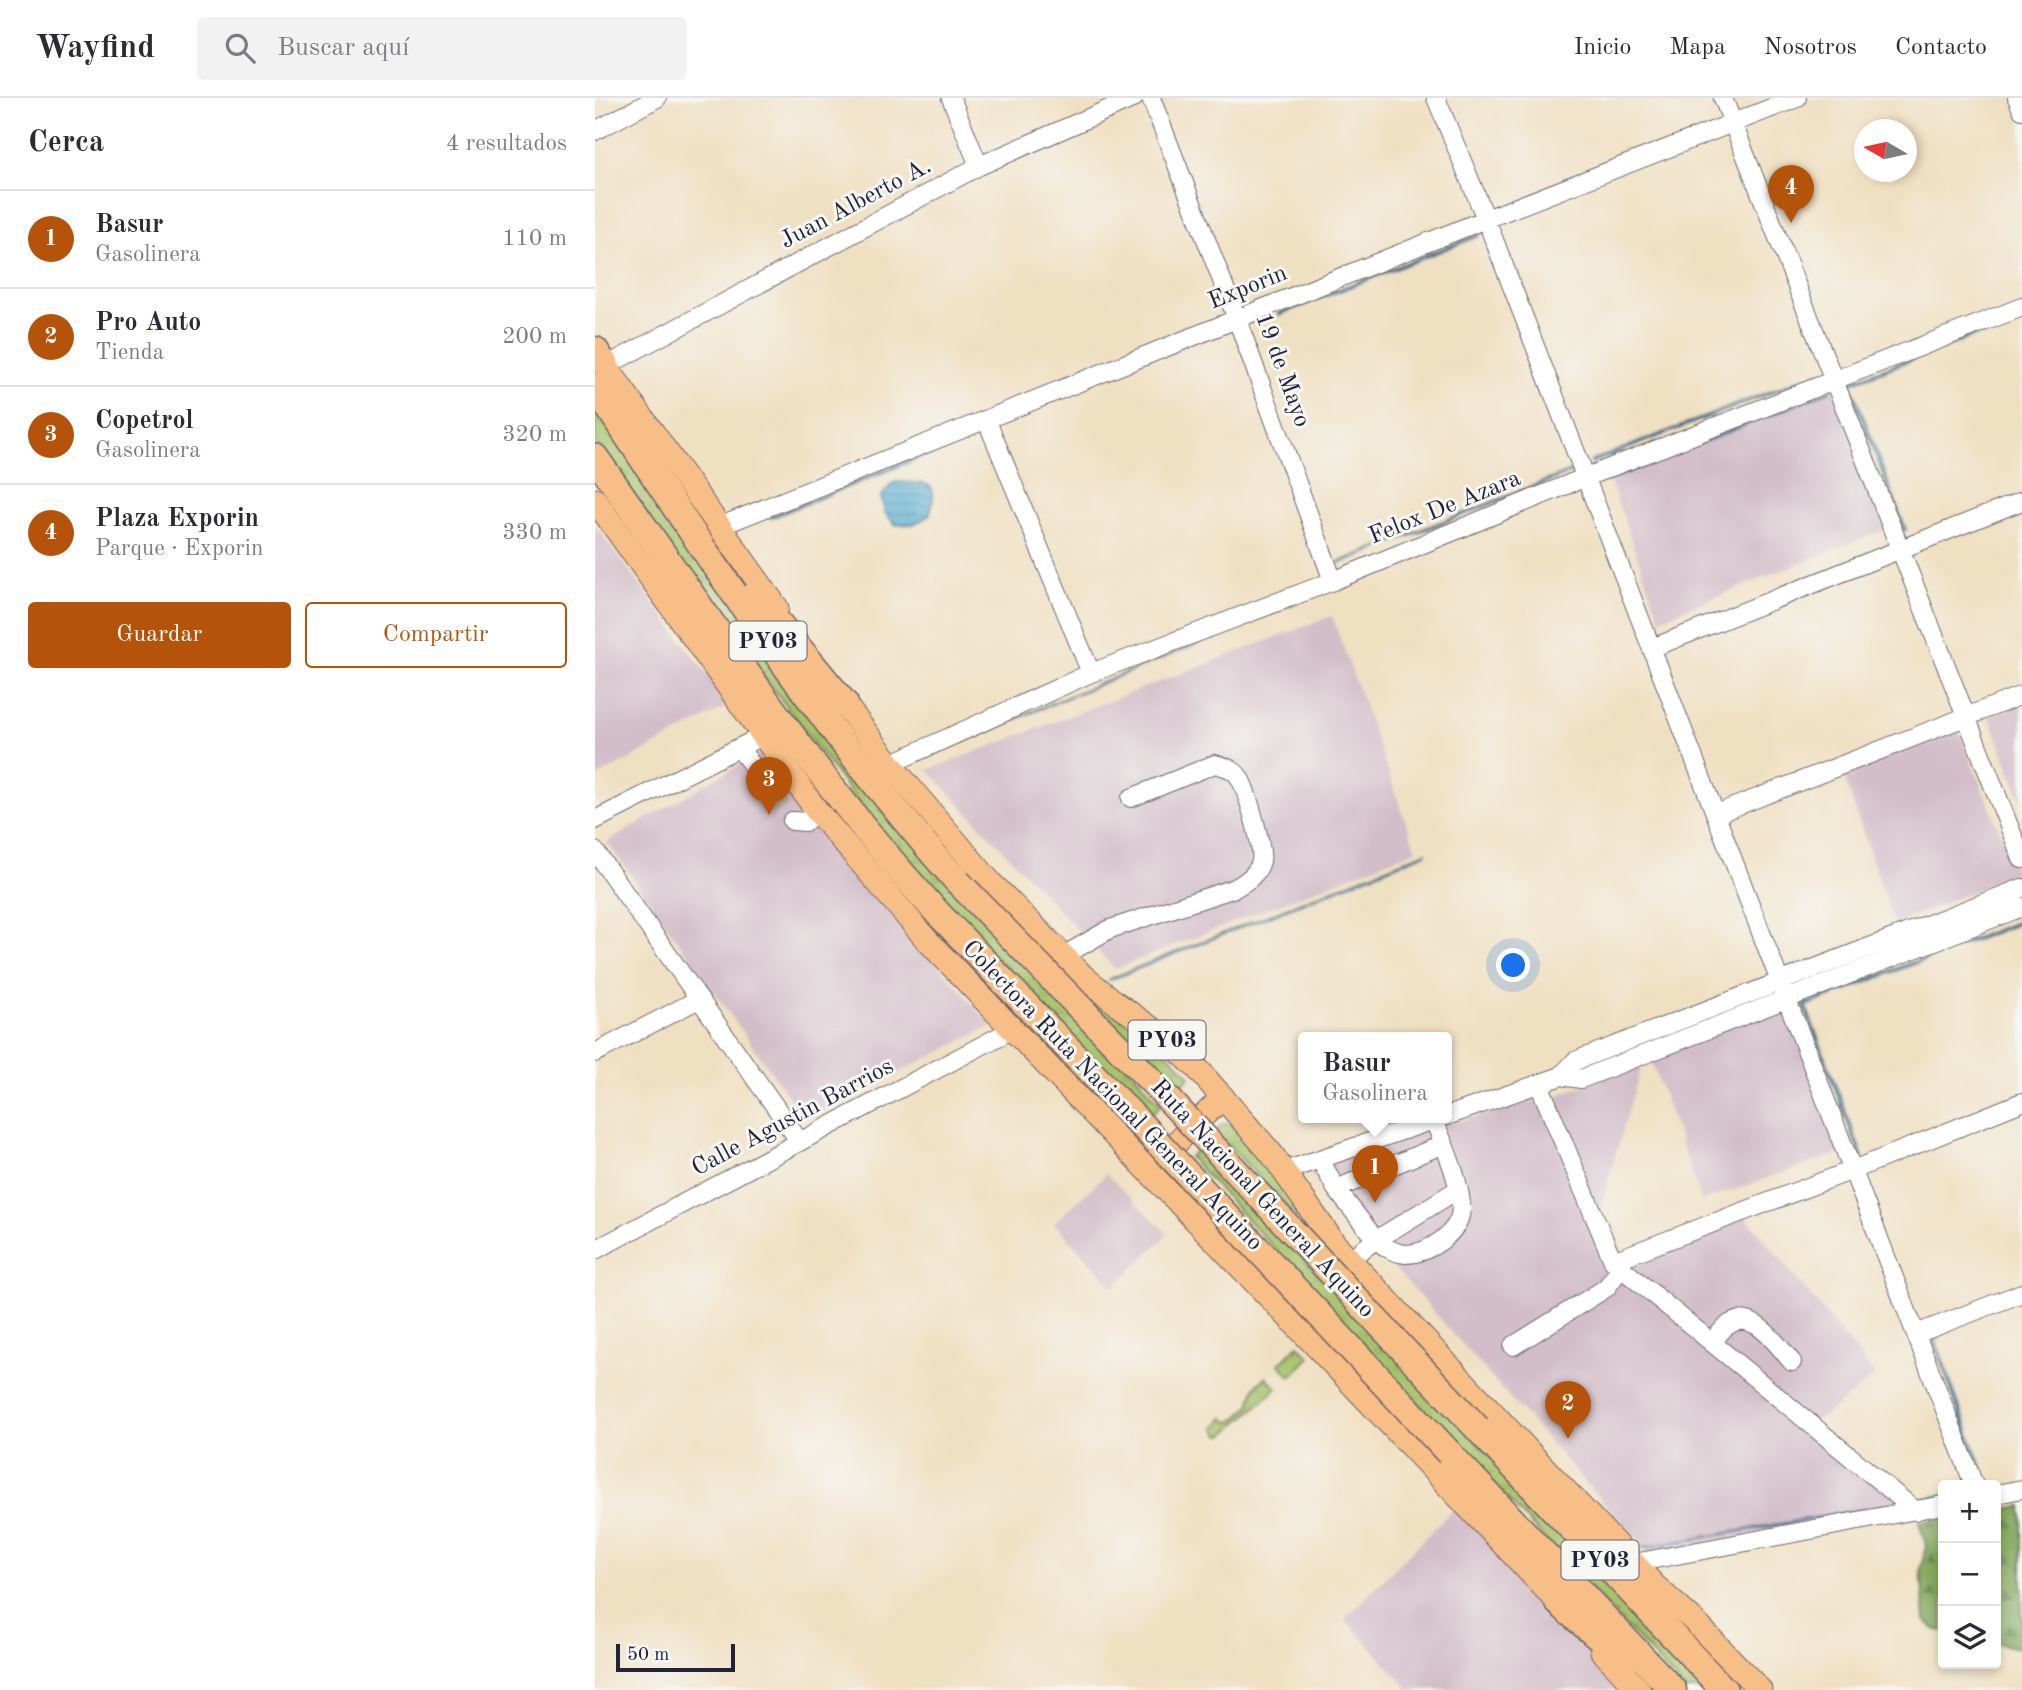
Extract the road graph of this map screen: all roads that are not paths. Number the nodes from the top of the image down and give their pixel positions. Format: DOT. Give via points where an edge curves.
graph roads {
  1 [pos="657,98"];
  2 [pos="951,98"];
  3 [pos="1134,98"];
  4 [pos="1151,98"];
  5 [pos="1436,98"];
  6 [pos="1723,98"];
  7 [pos="1797,98"];
  8 [pos="2017,98"];
  9 [pos="2022,110"];
  10 [pos="1733,123"];
  11 [pos="595,131"];
  12 [pos="979,166"];
  13 [pos="1486,219"];
  14 [pos="2022,306"];
  15 [pos="1237,319"];
  16 [pos="595,336"];
  17 [pos="602,366"];
  18 [pos="1834,380"];
  19 [pos="987,421"];
  20 [pos="595,457"];
  21 [pos="1586,477"];
  22 [pos="595,498"];
  23 [pos="2022,501"];
  24 [pos="677,511"];
  25 [pos="719,527"];
  26 [pos="1900,550"];
  27 [pos="1333,581"];
  28 [pos="1651,648"];
  29 [pos="1091,673"];
  30 [pos="2022,695"];
  31 [pos="845,704"];
  32 [pos="1966,717"];
  33 [pos="762,736"];
  34 [pos="739,748"];
  35 [pos="890,764"];
  36 [pos="773,792"];
  37 [pos="1131,798"];
  38 [pos="817,811"];
  39 [pos="1716,814"];
  40 [pos="595,820"];
  41 [pos="792,821"];
  42 [pos="595,851"];
  43 [pos="2022,859"];
  44 [pos="2022,888"];
  45 [pos="2022,907"];
  46 [pos="1063,956"];
  47 [pos="1783,990"];
  48 [pos="699,999"];
  49 [pos="1013,1029"];
  50 [pos="595,1053"];
  51 [pos="1539,1084"];
  52 [pos="1223,1097"];
  53 [pos="2022,1102"];
  54 [pos="1452,1114"];
  55 [pos="1426,1123"];
  56 [pos="1442,1123"];
  57 [pos="800,1142"];
  58 [pos="1444,1144"];
  59 [pos="1320,1159"];
  60 [pos="1853,1170"];
  61 [pos="1147,1171"];
  62 [pos="1286,1171"];
  63 [pos="1336,1189"];
  64 [pos="1457,1190"];
  65 [pos="1376,1240"];
  66 [pos="595,1250"];
  67 [pos="1349,1259"];
  68 [pos="1617,1264"];
  69 [pos="2022,1293"];
  70 [pos="1916,1334"];
  71 [pos="1712,1343"];
  72 [pos="1513,1346"];
  73 [pos="1792,1362"];
  74 [pos="1972,1480"];
  75 [pos="2022,1489"];
  76 [pos="2001,1493"];
  77 [pos="1938,1506"];
  78 [pos="1916,1511"];
  79 [pos="1634,1563"];
  80 [pos="1655,1586"];
  81 [pos="1558,1602"];
  82 [pos="1639,1690"];
  83 [pos="1659,1690"];
  84 [pos="1674,1690"];
  85 [pos="1724,1690"];
  86 [pos="1734,1690"];
  87 [pos="1760,1690"];
  1 -- 11 [label="street"];
  2 -- 12 [label="street"];
  3 -- 12 [label="street, Juan Alberto A."];
  4 -- 15 [label="street, 19 de Mayo"];
  5 -- 13 [label="street"];
  6 -- 10 [label="street"];
  7 -- 10 [label="street, Exporin"];
  8 -- 9 [label="street"];
  10 -- 13 [label="street, Exporin"];
  10 -- 18 [label="street"];
  12 -- 17 [label="street, Juan Alberto A."];
  13 -- 15 [label="street, Exporin"];
  13 -- 21 [label="street"];
  14 -- 18 [label="street, Felox De Azara"];
  15 -- 19 [label="street, Exporin"];
  15 -- 27 [label="street, 19 de Mayo"];
  16 -- 17 [label="street"];
  17 -- 24 [label="highway, Ruta Nacional General Aquino / PY03"];
  17 -- 25 [label="main road, PY03"];
  18 -- 21 [label="street, Felox De Azara"];
  18 -- 26 [label="street"];
  19 -- 25 [label="street, Exporin"];
  19 -- 29 [label="street"];
  20 -- 84 [label="highway, Ruta Nacional General Aquino / PY03, bridge" via="735,656 877,845"];
  21 -- 27 [label="street, Felox De Azara"];
  21 -- 28 [label="street"];
  22 -- 33 [label="main road, Colectora Ruta Nacional General Aquino / PY03"];
  23 -- 26 [label="street"];
  24 -- 31 [label="highway" via="728,562"];
  24 -- 85 [label="highway, Ruta Nacional General Aquino / PY03, bridge" via="867,775 958,883 1177,1108"];
  25 -- 31 [label="main road, PY03"];
  26 -- 28 [label="street"];
  26 -- 32 [label="street"];
  27 -- 29 [label="street, Felox De Azara"];
  28 -- 39 [label="street"];
  29 -- 35 [label="street, Felox De Azara"];
  30 -- 32 [label="street"];
  31 -- 35 [label="main road, PY03"];
  32 -- 39 [label="street"];
  32 -- 43 [label="street"];
  33 -- 34 [label="street"];
  33 -- 38 [label="main road, Colectora Ruta Nacional General Aquino / PY03"];
  34 -- 36 [label="street"];
  34 -- 40 [label="street"];
  35 -- 46 [label="main road, PY03" via="974,863"];
  37 -- 46 [label="street" via="1215,764 1229,768 1240,778 1252,813 1261,863 1235,888 1110,929"];
  38 -- 41 [label="street" via="804,822"];
  38 -- 49 [label="main road, Colectora Ruta Nacional General Aquino / PY03" via="926,939"];
  39 -- 47 [label="street"];
  42 -- 48 [label="street"];
  44 -- 47 [label="street"];
  45 -- 47 [label="street"];
  46 -- 52 [label="main road, PY03" via="1165,1038"];
  47 -- 51 [label="street" via="1575,1061 1561,1076"];
  47 -- 60 [label="street"];
  48 -- 50 [label="street"];
  48 -- 57 [label="street"];
  49 -- 57 [label="street, Calle Agustin Barrios"];
  49 -- 61 [label="main road, Colectora Ruta Nacional General Aquino / PY03"];
  51 -- 54 [label="street"];
  51 -- 68 [label="street"];
  52 -- 61 [label="main road"];
  52 -- 62 [label="main road, PY03"];
  53 -- 60 [label="street"];
  55 -- 59 [label="street"];
  56 -- 58 [label="street"];
  57 -- 66 [label="street, Calle Agustin Barrios"];
  58 -- 63 [label="street"];
  58 -- 64 [label="street"];
  59 -- 62 [label="street"];
  59 -- 63 [label="street"];
  60 -- 68 [label="street"];
  60 -- 70 [label="street"];
  61 -- 81 [label="main road, Colectora Ruta Nacional General Aquino / PY03"];
  62 -- 67 [label="main road, PY03"];
  63 -- 65 [label="street"];
  64 -- 65 [label="street"];
  64 -- 65 [label="street" via="1459,1219 1441,1241 1406,1254 1389,1250"];
  65 -- 67 [label="street"];
  67 -- 79 [label="main road, PY03"];
  68 -- 71 [label="street"];
  68 -- 72 [label="street" via="1606,1287"];
  69 -- 70 [label="street"];
  70 -- 74 [label="street"];
  71 -- 73 [label="street" via="1728,1325 1747,1321 1769,1335"];
  71 -- 78 [label="street"];
  75 -- 76 [label="street"];
  77 -- 78 [label="street"];
  78 -- 79 [label="street"];
  79 -- 80 [label="main road, PY03"];
  80 -- 86 [label="main road"];
  80 -- 87 [label="main road, PY03"];
  81 -- 82 [label="main road, Colectora Ruta Nacional General Aquino / PY03"];
  81 -- 83 [label="highway"];
}
